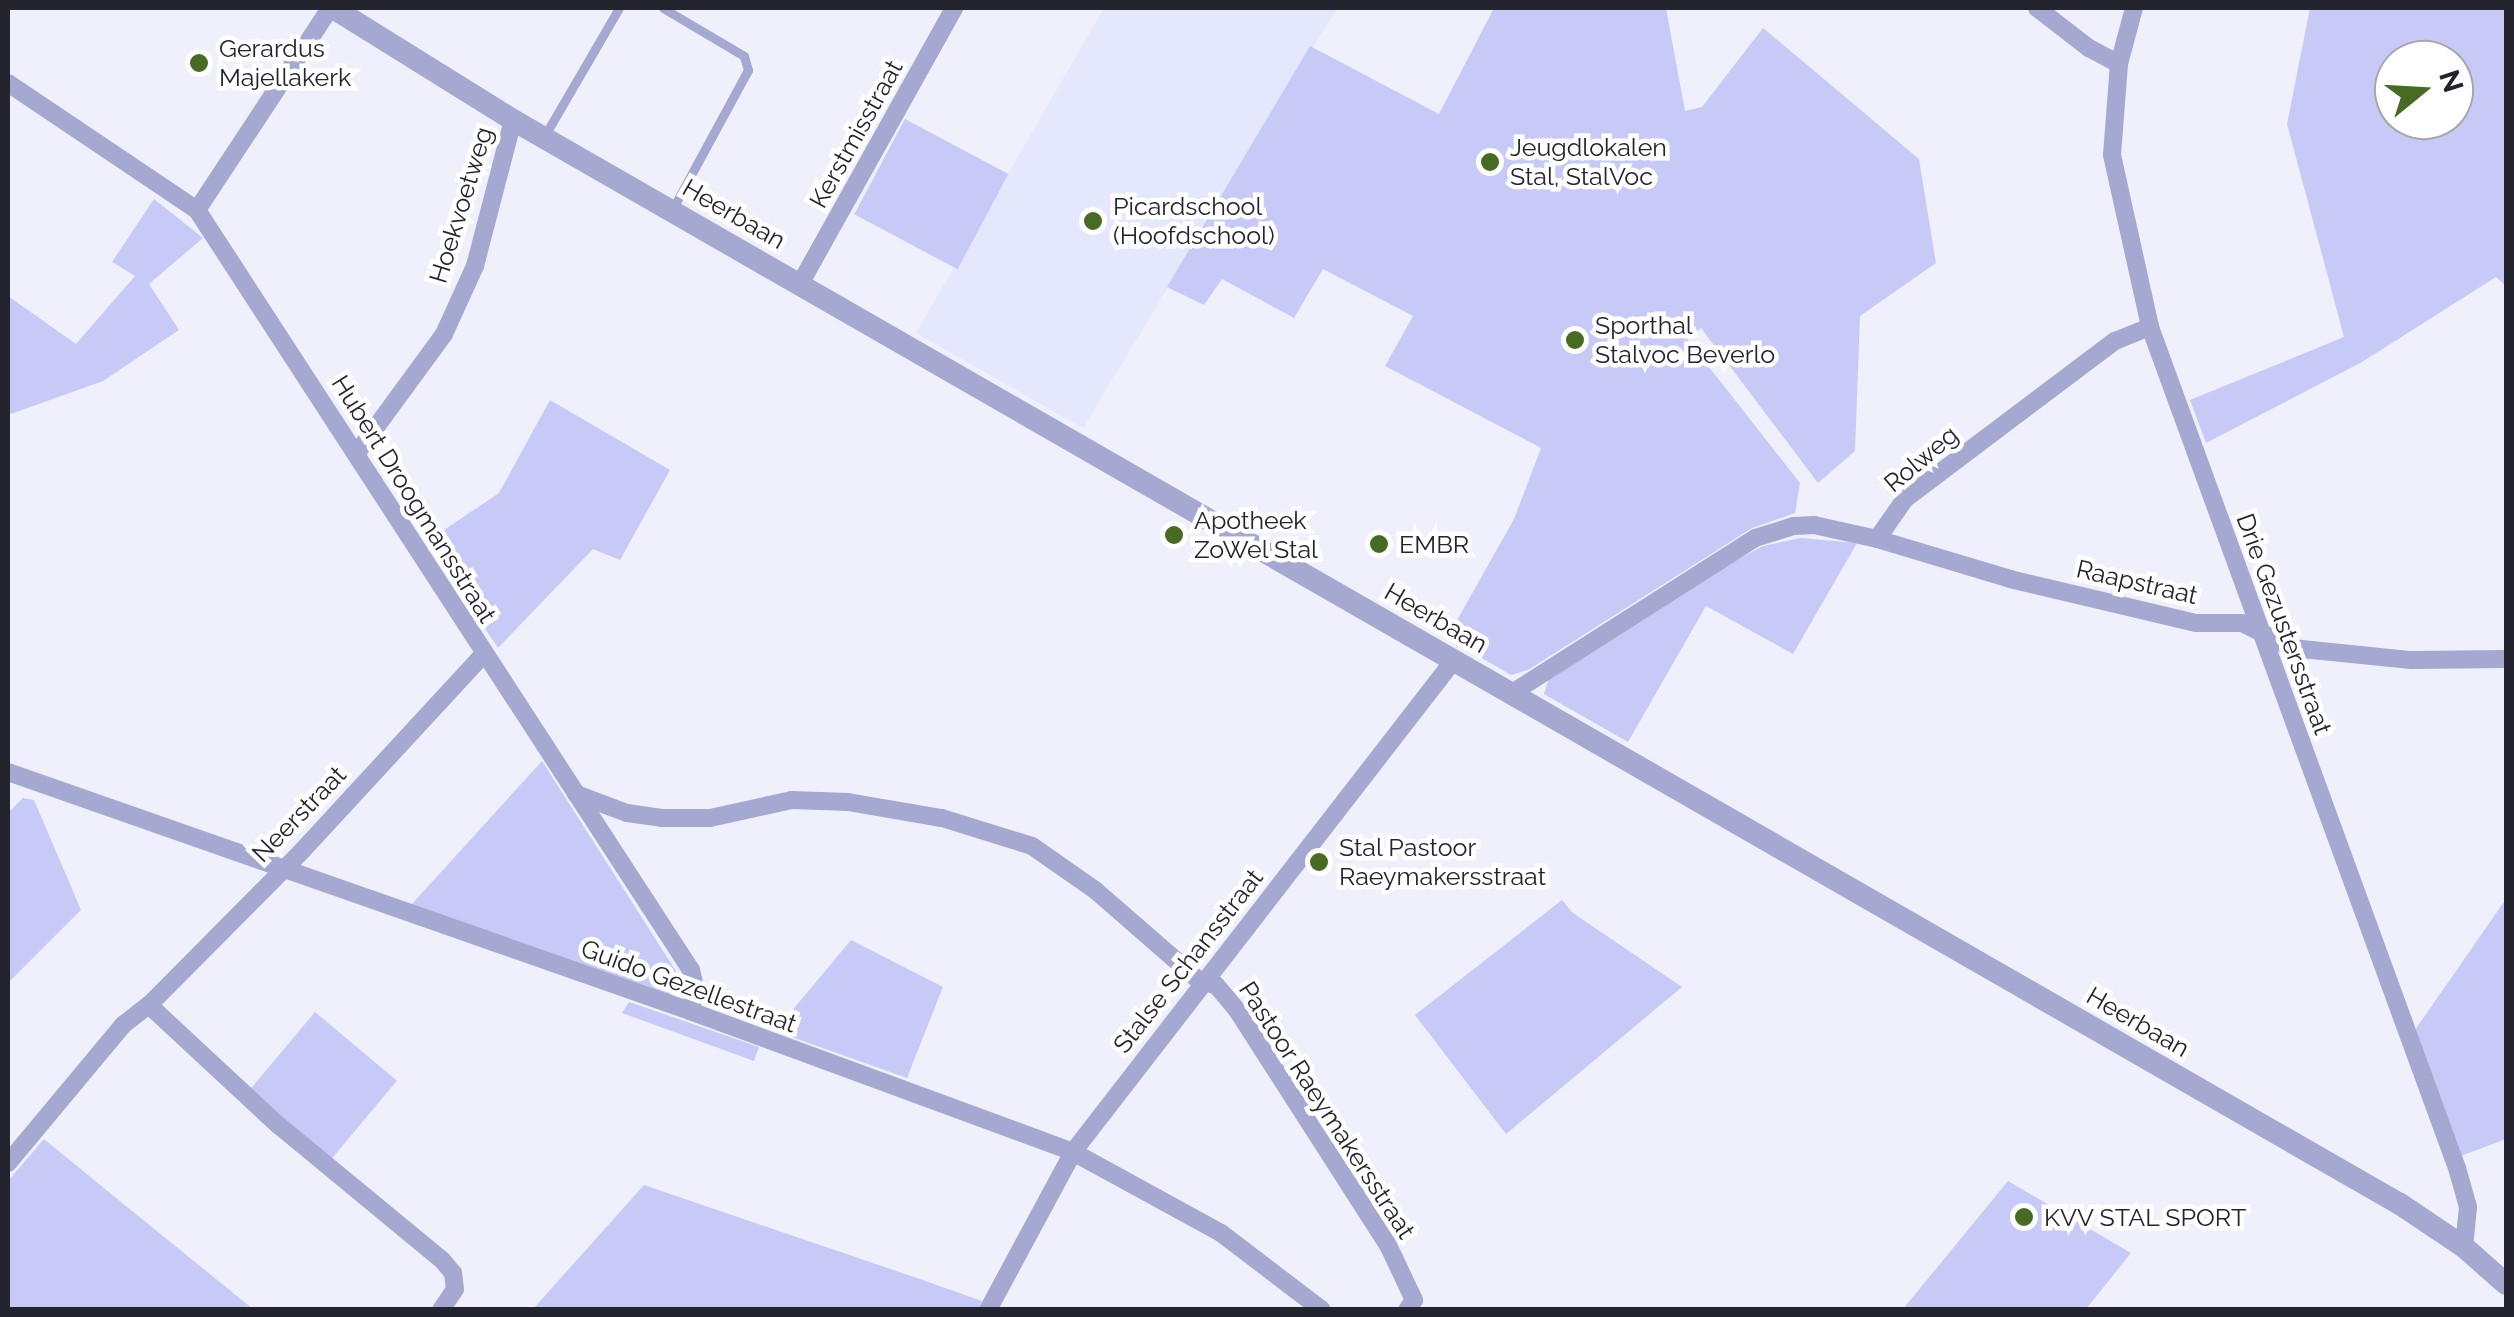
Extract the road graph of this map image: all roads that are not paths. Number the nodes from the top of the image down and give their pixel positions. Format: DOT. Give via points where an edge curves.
graph roads {
  1 [pos="331,8"];
  2 [pos="619,8"];
  3 [pos="663,8"];
  4 [pos="954,8"];
  5 [pos="2037,8"];
  6 [pos="2134,8"];
  7 [pos="2119,64"];
  8 [pos="8,84"];
  9 [pos="513,120"];
  10 [pos="544,138"];
  11 [pos="197,210"];
  12 [pos="672,210"];
  13 [pos="800,284"];
  14 [pos="2150,328"];
  15 [pos="357,453"];
  16 [pos="1877,539"];
  17 [pos="2262,636"];
  18 [pos="484,656"];
  19 [pos="2506,658"];
  20 [pos="1454,660"];
  21 [pos="1512,693"];
  22 [pos="8,772"];
  23 [pos="576,794"];
  24 [pos="280,869"];
  25 [pos="1201,982"];
  26 [pos="149,1005"];
  27 [pos="690,1012"];
  28 [pos="1073,1152"];
  29 [pos="8,1162"];
  30 [pos="2464,1247"];
  31 [pos="2506,1284"];
  32 [pos="1413,1306"];
  33 [pos="441,1310"];
  34 [pos="988,1310"];
  35 [pos="1322,1310"];
  1 -- 9 [label="street, Heerbaan"];
  1 -- 11 [label="street"];
  2 -- 10 [label="lane"];
  3 -- 12 [label="lane" via="748,62 746,78"];
  4 -- 13 [label="street, Kerstmisstraat"];
  5 -- 7 [label="street"];
  6 -- 7 [label="street, Drie Gezustersstraat"];
  7 -- 14 [label="street, Drie Gezustersstraat" via="2112,155"];
  8 -- 11 [label="street, Hubert Droogmansstraat"];
  9 -- 10 [label="street, Heerbaan"];
  9 -- 15 [label="street, Hoekvoetweg" via="474,266 444,334"];
  10 -- 12 [label="street, Heerbaan"];
  11 -- 15 [label="street, Hubert Droogmansstraat"];
  12 -- 13 [label="street, Heerbaan"];
  13 -- 20 [label="street, Heerbaan"];
  14 -- 16 [label="street, Rolweg" via="2116,341 1905,499"];
  14 -- 17 [label="street, Drie Gezustersstraat"];
  15 -- 18 [label="street, Hubert Droogmansstraat"];
  16 -- 17 [label="street, Raapstraat" via="2196,623 2242,623"];
  16 -- 21 [label="street" via="1814,525 1754,538"];
  17 -- 19 [label="street, Raapstraat" via="2292,648 2363,656"];
  17 -- 30 [label="street, Drie Gezustersstraat" via="2458,1168 2468,1207"];
  18 -- 23 [label="street, Hubert Droogmansstraat"];
  18 -- 24 [label="street, Neerstraat"];
  20 -- 21 [label="street, Heerbaan"];
  20 -- 25 [label="street, Stalse Schansstraat"];
  21 -- 30 [label="street, Heerbaan"];
  22 -- 24 [label="street, Guido Gezellestraat"];
  23 -- 25 [label="street, Pastoor Raeymakersstraat" via="626,814 662,818 710,818 792,800 848,802 994,831 1032,846 1095,890"];
  23 -- 27 [label="street, Hubert Droogmansstraat" via="692,970"];
  24 -- 26 [label="street, Neerstraat"];
  24 -- 27 [label="street, Guido Gezellestraat"];
  25 -- 28 [label="street, Stalse Schansstraat"];
  25 -- 32 [label="street, Pastoor Raeymakersstraat" via="1216,985 1237,1010 1388,1245"];
  26 -- 29 [label="street, Neerstraat" via="123,1025"];
  26 -- 33 [label="street" via="278,1125 442,1260 456,1288"];
  27 -- 28 [label="street, Guido Gezellestraat"];
  28 -- 34 [label="street, Stalse Schansstraat"];
  28 -- 35 [label="street, Guido Gezellestraat" via="1221,1232"];
  30 -- 31 [label="street, Heerbaan"];
}
